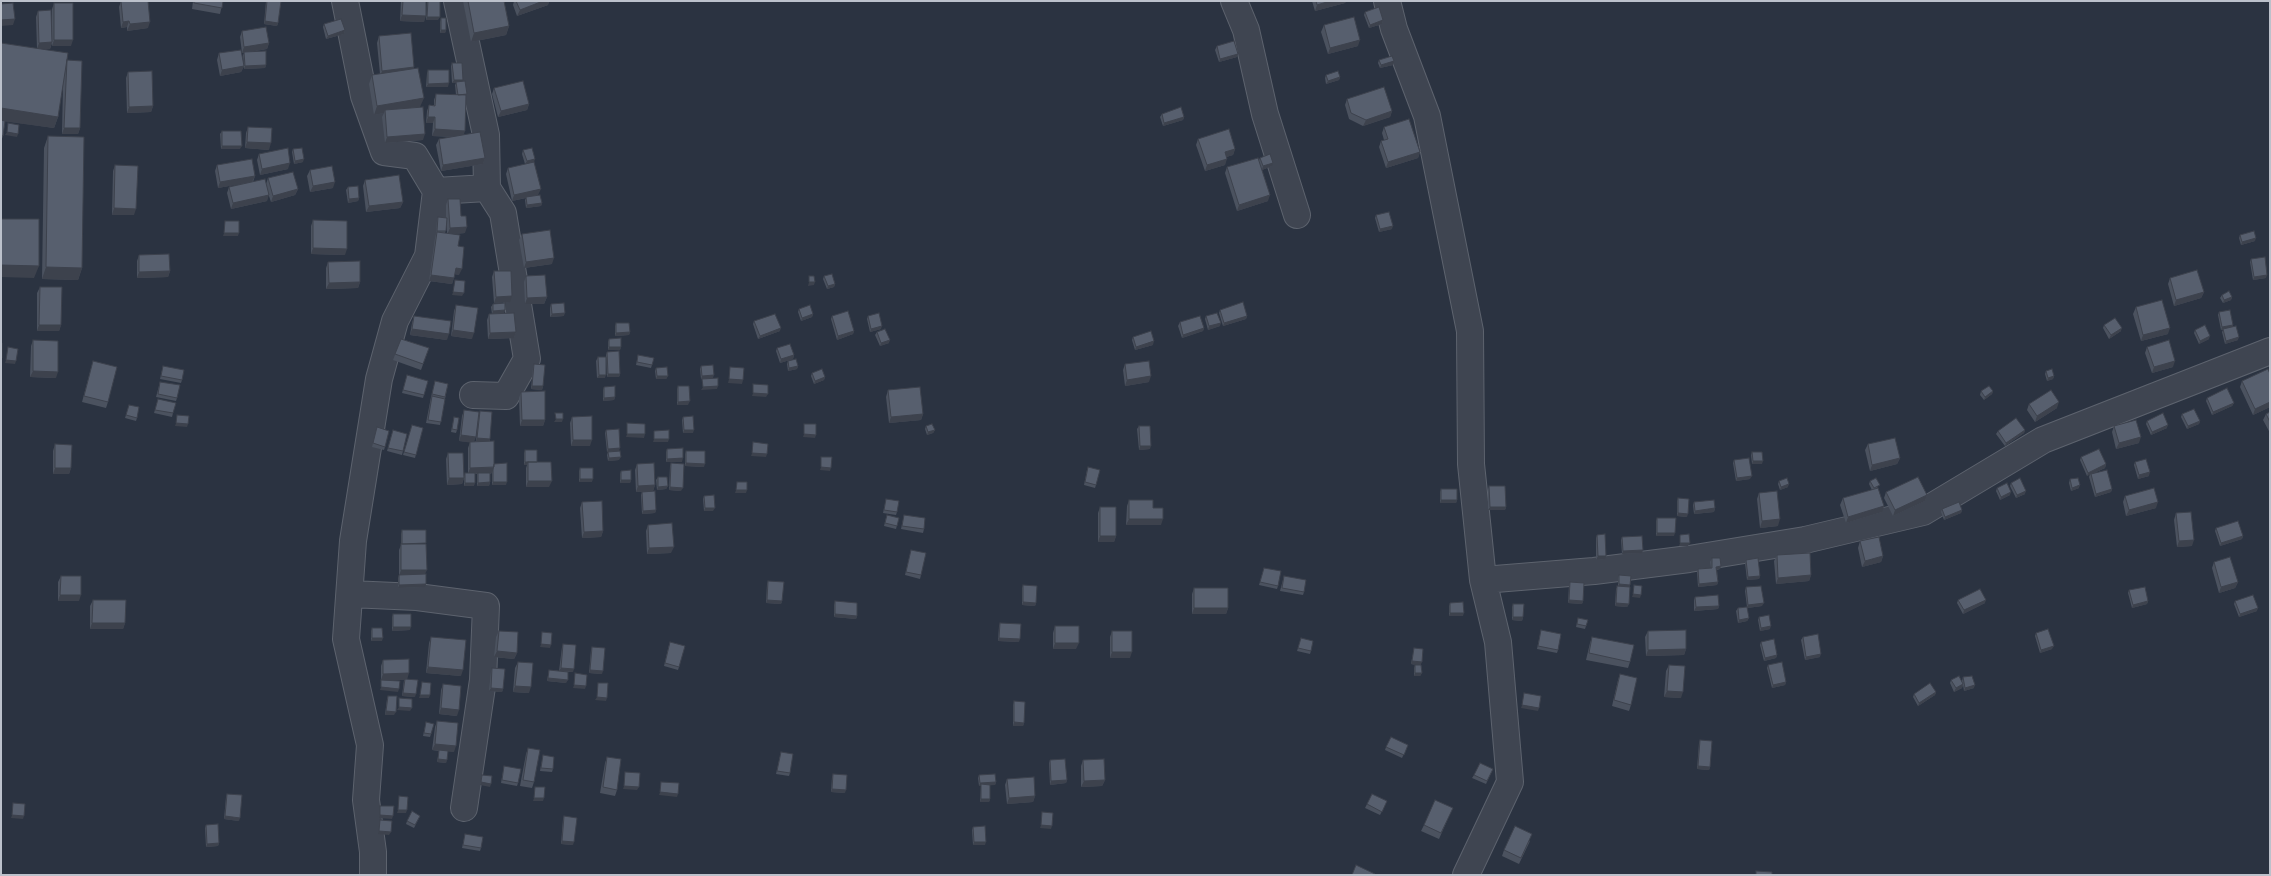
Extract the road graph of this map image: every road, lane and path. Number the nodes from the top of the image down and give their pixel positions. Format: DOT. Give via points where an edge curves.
graph roads {
  1 [pos="345,1"];
  2 [pos="457,1"];
  3 [pos="1234,1"];
  4 [pos="1387,1"];
  5 [pos="487,188"];
  6 [pos="436,191"];
  7 [pos="1297,215"];
  8 [pos="2270,352"];
  9 [pos="473,395"];
  10 [pos="1483,580"];
  11 [pos="350,594"];
  12 [pos="464,808"];
  13 [pos="373,875"];
  14 [pos="1466,875"];
  1 -- 6 [label="street" via="364,96 384,152 415,156"];
  2 -- 5 [label="street" via="486,135"];
  3 -- 7 [label="street" via="1246,30 1265,114"];
  4 -- 10 [label="street" via="1394,29 1427,116 1470,331 1471,464"];
  5 -- 6 [label="street"];
  5 -- 9 [label="street" via="503,214 527,359 506,396"];
  6 -- 11 [label="street" via="428,256 394,321 379,379 353,542"];
  8 -- 10 [label="street" via="2044,440 1923,512 1805,540 1689,559"];
  10 -- 14 [label="street" via="1498,642 1510,782"];
  11 -- 12 [label="street" via="416,597 486,606 483,680"];
  11 -- 13 [label="street" via="346,639 370,745 366,800"];
}
